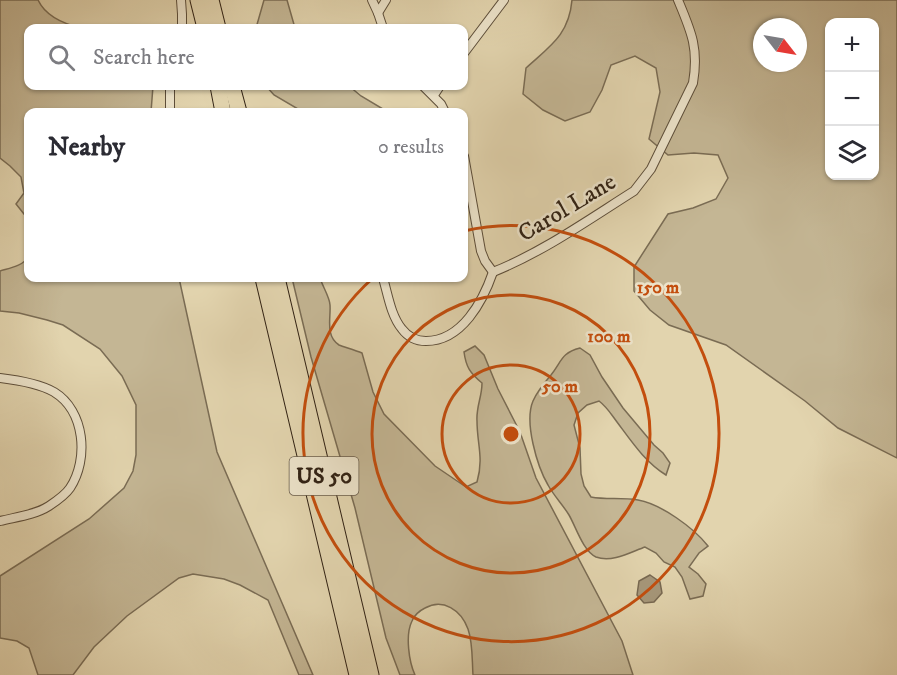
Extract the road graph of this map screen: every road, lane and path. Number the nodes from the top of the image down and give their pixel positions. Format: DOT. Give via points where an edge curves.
graph roads {
  1 [pos="181,0"];
  2 [pos="198,0"];
  3 [pos="211,0"];
  4 [pos="372,0"];
  5 [pos="386,0"];
  6 [pos="504,0"];
  7 [pos="678,0"];
  8 [pos="378,13"];
  9 [pos="182,24"];
  10 [pos="204,24"];
  11 [pos="217,24"];
  12 [pos="382,24"];
  13 [pos="468,48"];
  14 [pos="170,90"];
  15 [pos="219,90"];
  16 [pos="233,90"];
  17 [pos="428,90"];
  18 [pos="437,90"];
  19 [pos="434,95"];
  20 [pos="170,108"];
  21 [pos="222,108"];
  22 [pos="238,108"];
  23 [pos="443,108"];
  24 [pos="468,178"];
  25 [pos="493,272"];
  26 [pos="264,282"];
  27 [pos="278,282"];
  28 [pos="384,282"];
  29 [pos="0,378"];
  30 [pos="0,521"];
  31 [pos="357,675"];
  32 [pos="371,675"];
  1 -- 9 [label="street"];
  2 -- 10 [label="highway"];
  3 -- 11 [label="highway"];
  4 -- 8 [label="street"];
  5 -- 8 [label="street"];
  6 -- 13 [label="street"];
  7 -- 25 [label="street, Carol Lane" via="693,39 693,83 651,169 634,191"];
  8 -- 12 [label="street"];
  14 -- 20 [label="street"];
  15 -- 21 [label="highway"];
  16 -- 22 [label="highway"];
  17 -- 19 [label="street"];
  18 -- 19 [label="street"];
  19 -- 23 [label="street"];
  24 -- 25 [label="street" via="481,251"];
  25 -- 28 [label="street" via="477,306 461,326 429,341 408,336 402,329"];
  26 -- 31 [label="highway, US 50"];
  27 -- 32 [label="highway, US 50"];
  29 -- 30 [label="street" via="55,393 79,424 82,444 80,465 69,489 49,506"];
}
